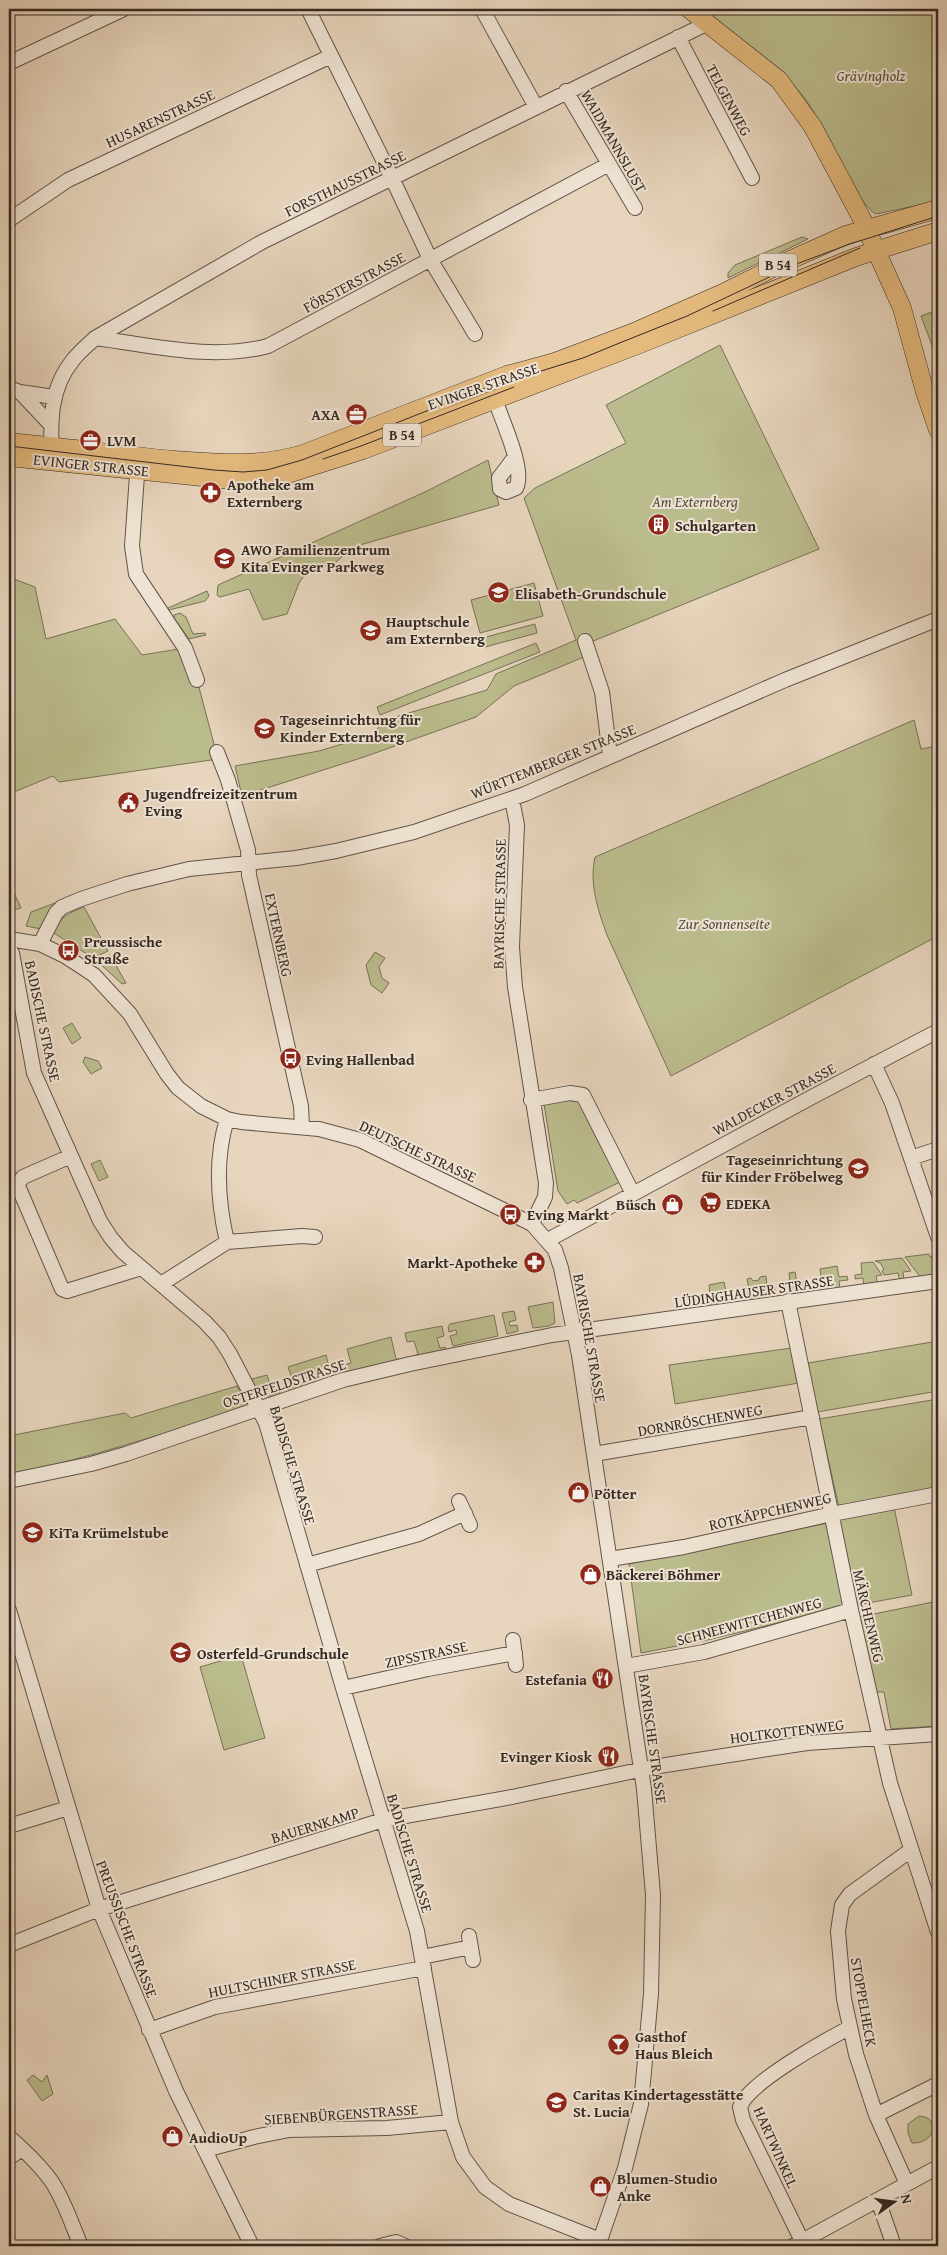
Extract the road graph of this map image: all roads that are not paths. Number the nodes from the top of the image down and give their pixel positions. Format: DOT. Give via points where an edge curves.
graph roads {
  1 [pos="124,9"];
  2 [pos="308,9"];
  3 [pos="482,9"];
  4 [pos="689,9"];
  5 [pos="706,24"];
  6 [pos="678,37"];
  7 [pos="332,56"];
  8 [pos="9,63"];
  9 [pos="566,91"];
  10 [pos="536,108"];
  11 [pos="609,164"];
  12 [pos="392,178"];
  13 [pos="752,178"];
  14 [pos="635,208"];
  15 [pos="938,210"];
  16 [pos="9,220"];
  17 [pos="866,228"];
  18 [pos="938,231"];
  19 [pos="877,250"];
  20 [pos="430,259"];
  21 [pos="476,334"];
  22 [pos="95,338"];
  23 [pos="14,390"];
  24 [pos="54,397"];
  25 [pos="495,399"];
  26 [pos="51,425"];
  27 [pos="938,430"];
  28 [pos="9,442"];
  29 [pos="52,454"];
  30 [pos="9,456"];
  31 [pos="514,458"];
  32 [pos="137,463"];
  33 [pos="938,620"];
  34 [pos="585,641"];
  35 [pos="197,680"];
  36 [pos="217,752"];
  37 [pos="610,756"];
  38 [pos="512,798"];
  39 [pos="248,864"];
  40 [pos="9,938"];
  41 [pos="40,944"];
  42 [pos="12,953"];
  43 [pos="938,1031"];
  44 [pos="874,1064"];
  45 [pos="531,1100"];
  46 [pos="227,1119"];
  47 [pos="302,1127"];
  48 [pos="938,1149"];
  49 [pos="71,1156"];
  50 [pos="911,1158"];
  51 [pos="633,1194"];
  52 [pos="532,1224"];
  53 [pos="315,1237"];
  54 [pos="938,1237"];
  55 [pos="548,1240"];
  56 [pos="227,1242"];
  57 [pos="141,1268"];
  58 [pos="938,1281"];
  59 [pos="161,1284"];
  60 [pos="788,1301"];
  61 [pos="574,1333"];
  62 [pos="260,1408"];
  63 [pos="812,1417"];
  64 [pos="594,1454"];
  65 [pos="9,1481"];
  66 [pos="938,1494"];
  67 [pos="465,1513"];
  68 [pos="832,1514"];
  69 [pos="610,1559"];
  70 [pos="307,1565"];
  71 [pos="9,1610"];
  72 [pos="851,1610"];
  73 [pos="515,1653"];
  74 [pos="626,1666"];
  75 [pos="343,1688"];
  76 [pos="938,1734"];
  77 [pos="881,1737"];
  78 [pos="641,1771"];
  79 [pos="68,1808"];
  80 [pos="384,1820"];
  81 [pos="9,1826"];
  82 [pos="910,1850"];
  83 [pos="938,1891"];
  84 [pos="924,1893"];
  85 [pos="99,1909"];
  86 [pos="938,1932"];
  87 [pos="9,1946"];
  88 [pos="471,1948"];
  89 [pos="423,1962"];
  90 [pos="850,2028"];
  91 [pos="149,2030"];
  92 [pos="938,2084"];
  93 [pos="876,2114"];
  94 [pos="451,2122"];
  95 [pos="9,2137"];
  96 [pos="22,2148"];
  97 [pos="205,2150"];
  98 [pos="9,2158"];
  99 [pos="938,2168"];
  100 [pos="907,2184"];
  101 [pos="878,2200"];
  102 [pos="599,2244"];
  103 [pos="797,2244"];
  104 [pos="81,2246"];
  105 [pos="252,2246"];
  106 [pos="380,2246"];
  107 [pos="405,2246"];
  108 [pos="894,2246"];
  1 -- 8 [label="street"];
  2 -- 7 [label="street"];
  3 -- 10 [label="street"];
  4 -- 5 [label="main road"];
  5 -- 6 [label="street, FORSTHAUSSTRASSE"];
  5 -- 17 [label="main road" via="779,80 790,94 813,127"];
  6 -- 9 [label="street, FORSTHAUSSTRASSE"];
  6 -- 13 [label="street, TELGENWEG"];
  7 -- 12 [label="street"];
  7 -- 16 [label="street, HUSARENSTRASSE" via="68,180"];
  9 -- 10 [label="street, FORSTHAUSSTRASSE"];
  9 -- 11 [label="street, WAIDMANNSLUST"];
  10 -- 12 [label="street, FORSTHAUSSTRASSE"];
  11 -- 14 [label="street, WAIDMANNSLUST"];
  11 -- 20 [label="street, FÖRSTERSTRASSE"];
  12 -- 20 [label="street"];
  12 -- 22 [label="street, FORSTHAUSSTRASSE" via="262,242"];
  15 -- 17 [label="main road, EVINGER STRASSE / B 54"];
  17 -- 19 [label="main road"];
  17 -- 32 [label="main road, EVINGER STRASSE / B 54" via="632,333 555,362 507,375 303,454 260,464"];
  18 -- 19 [label="main road, EVINGER STRASSE / B 54"];
  19 -- 25 [label="main road, EVINGER STRASSE / B 54"];
  19 -- 27 [label="main road" via="907,321"];
  20 -- 21 [label="street"];
  20 -- 22 [label="street, FÖRSTERSTRASSE" via="268,346 248,351 222,353"];
  22 -- 24 [label="street, FORSTHAUSSTRASSE" via="72,360"];
  23 -- 24 [label="street"];
  23 -- 26 [label="street"];
  24 -- 26 [label="street, FORSTHAUSSTRASSE"];
  25 -- 31 [label="street"];
  25 -- 32 [label="main road, EVINGER STRASSE / B 54" via="363,450 274,477 231,480"];
  26 -- 29 [label="street, FORSTHAUSSTRASSE"];
  28 -- 29 [label="main road, EVINGER STRASSE / B 54"];
  29 -- 30 [label="main road, EVINGER STRASSE / B 54"];
  29 -- 32 [label="main road, EVINGER STRASSE / B 54"];
  32 -- 35 [label="street" via="132,560 136,574 185,648"];
  33 -- 37 [label="street, WÜRTTEMBERGER STRASSE" via="854,652"];
  34 -- 37 [label="street" via="602,692"];
  36 -- 39 [label="street, EXTERNBERG" via="248,850"];
  37 -- 38 [label="street, WÜRTTEMBERGER STRASSE"];
  38 -- 39 [label="street, WÜRTTEMBERGER STRASSE" via="404,834 336,851"];
  38 -- 45 [label="street, BAYRISCHE STRASSE" via="518,825 512,947"];
  39 -- 41 [label="street, WÜRTTEMBERGER STRASSE" via="189,869 81,899 62,907"];
  39 -- 47 [label="street, EXTERNBERG" via="301,1106"];
  40 -- 41 [label="street, DEUTSCHE STRASSE"];
  41 -- 46 [label="street, DEUTSCHE STRASSE" via="94,975 130,1014 178,1088 201,1106"];
  42 -- 49 [label="street, BADISCHE STRASSE" via="34,1074"];
  43 -- 44 [label="street, WALDECKER STRASSE"];
  44 -- 50 [label="street"];
  44 -- 51 [label="street, WALDECKER STRASSE"];
  45 -- 51 [label="street" via="583,1094"];
  45 -- 52 [label="street, BAYRISCHE STRASSE" via="546,1190"];
  46 -- 47 [label="street, DEUTSCHE STRASSE"];
  46 -- 56 [label="street" via="219,1180"];
  47 -- 52 [label="street, DEUTSCHE STRASSE" via="360,1140"];
  48 -- 50 [label="street"];
  49 -- 57 [label="street, BADISCHE STRASSE" via="100,1221 111,1238"];
  49 -- 57 [label="street" via="24,1178 18,1186 62,1289"];
  50 -- 54 [label="street"];
  51 -- 55 [label="street, WALDECKER STRASSE"];
  52 -- 55 [label="street, DEUTSCHE STRASSE"];
  53 -- 56 [label="street"];
  55 -- 61 [label="street, BAYRISCHE STRASSE" via="561,1268"];
  56 -- 59 [label="street"];
  57 -- 59 [label="street, BADISCHE STRASSE"];
  58 -- 60 [label="street, LÜDINGHAUSER STRASSE"];
  59 -- 62 [label="street, BADISCHE STRASSE" via="219,1337"];
  60 -- 61 [label="street, LÜDINGHAUSER STRASSE"];
  60 -- 63 [label="street, MÄRCHENWEG"];
  61 -- 62 [label="street, OSTERFELDSTRASSE" via="381,1370"];
  61 -- 64 [label="street, BAYRISCHE STRASSE"];
  62 -- 65 [label="street, OSTERFELDSTRASSE" via="91,1464"];
  62 -- 70 [label="street, BADISCHE STRASSE"];
  63 -- 64 [label="street, DORNRÖSCHENWEG"];
  63 -- 68 [label="street, MÄRCHENWEG"];
  64 -- 69 [label="street, BAYRISCHE STRASSE"];
  66 -- 68 [label="street, ROTKÄPPCHENWEG"];
  67 -- 70 [label="street" via="419,1534"];
  68 -- 69 [label="street, ROTKÄPPCHENWEG" via="684,1547"];
  68 -- 72 [label="street, MÄRCHENWEG"];
  69 -- 74 [label="street, BAYRISCHE STRASSE"];
  70 -- 75 [label="street, BADISCHE STRASSE"];
  71 -- 79 [label="street, PREUSSISCHE STRASSE"];
  72 -- 74 [label="street, SCHNEEWITTCHENWEG" via="704,1652"];
  72 -- 77 [label="street, MÄRCHENWEG"];
  73 -- 75 [label="street, ZIPSSTRASSE"];
  74 -- 78 [label="street, BAYRISCHE STRASSE"];
  75 -- 80 [label="street, BADISCHE STRASSE"];
  76 -- 77 [label="street, HOLTKOTTENWEG"];
  77 -- 78 [label="street, HOLTKOTTENWEG" via="808,1742"];
  77 -- 82 [label="street, MÄRCHENWEG" via="890,1783"];
  78 -- 80 [label="street, BAUERNKAMP"];
  78 -- 102 [label="street, BAYRISCHE STRASSE" via="653,1891 651,1994 637,2124"];
  79 -- 81 [label="street"];
  79 -- 85 [label="street, PREUSSISCHE STRASSE"];
  80 -- 85 [label="street, BAUERNKAMP"];
  80 -- 89 [label="street, BADISCHE STRASSE"];
  82 -- 84 [label="street, MÄRCHENWEG"];
  82 -- 90 [label="street, STOPPELHECK" via="860,1886 842,1905 838,1950"];
  83 -- 84 [label="street"];
  84 -- 86 [label="street, MÄRCHENWEG"];
  85 -- 87 [label="street, BAUERNKAMP"];
  85 -- 91 [label="street, PREUSSISCHE STRASSE"];
  88 -- 89 [label="street"];
  89 -- 91 [label="street, HULTSCHINER STRASSE" via="215,2007"];
  89 -- 94 [label="street, BADISCHE STRASSE"];
  90 -- 93 [label="street, STOPPELHECK"];
  90 -- 103 [label="street, HARTWINKEL" via="781,2069 747,2096 740,2107"];
  91 -- 97 [label="street, PREUSSISCHE STRASSE"];
  92 -- 93 [label="street"];
  93 -- 100 [label="street, STOPPELHECK"];
  94 -- 97 [label="street, SIEBENBÜRGENSTRASSE" via="386,2128 289,2130"];
  94 -- 102 [label="street, BADISCHE STRASSE" via="463,2157 476,2177 491,2191 523,2211"];
  95 -- 96 [label="street"];
  96 -- 98 [label="street"];
  96 -- 104 [label="street" via="52,2181"];
  97 -- 105 [label="street, PREUSSISCHE STRASSE"];
  99 -- 100 [label="street"];
  100 -- 101 [label="street"];
  101 -- 103 [label="street"];
  101 -- 108 [label="street"];
  106 -- 107 [label="street" via="396,2242"];
}
